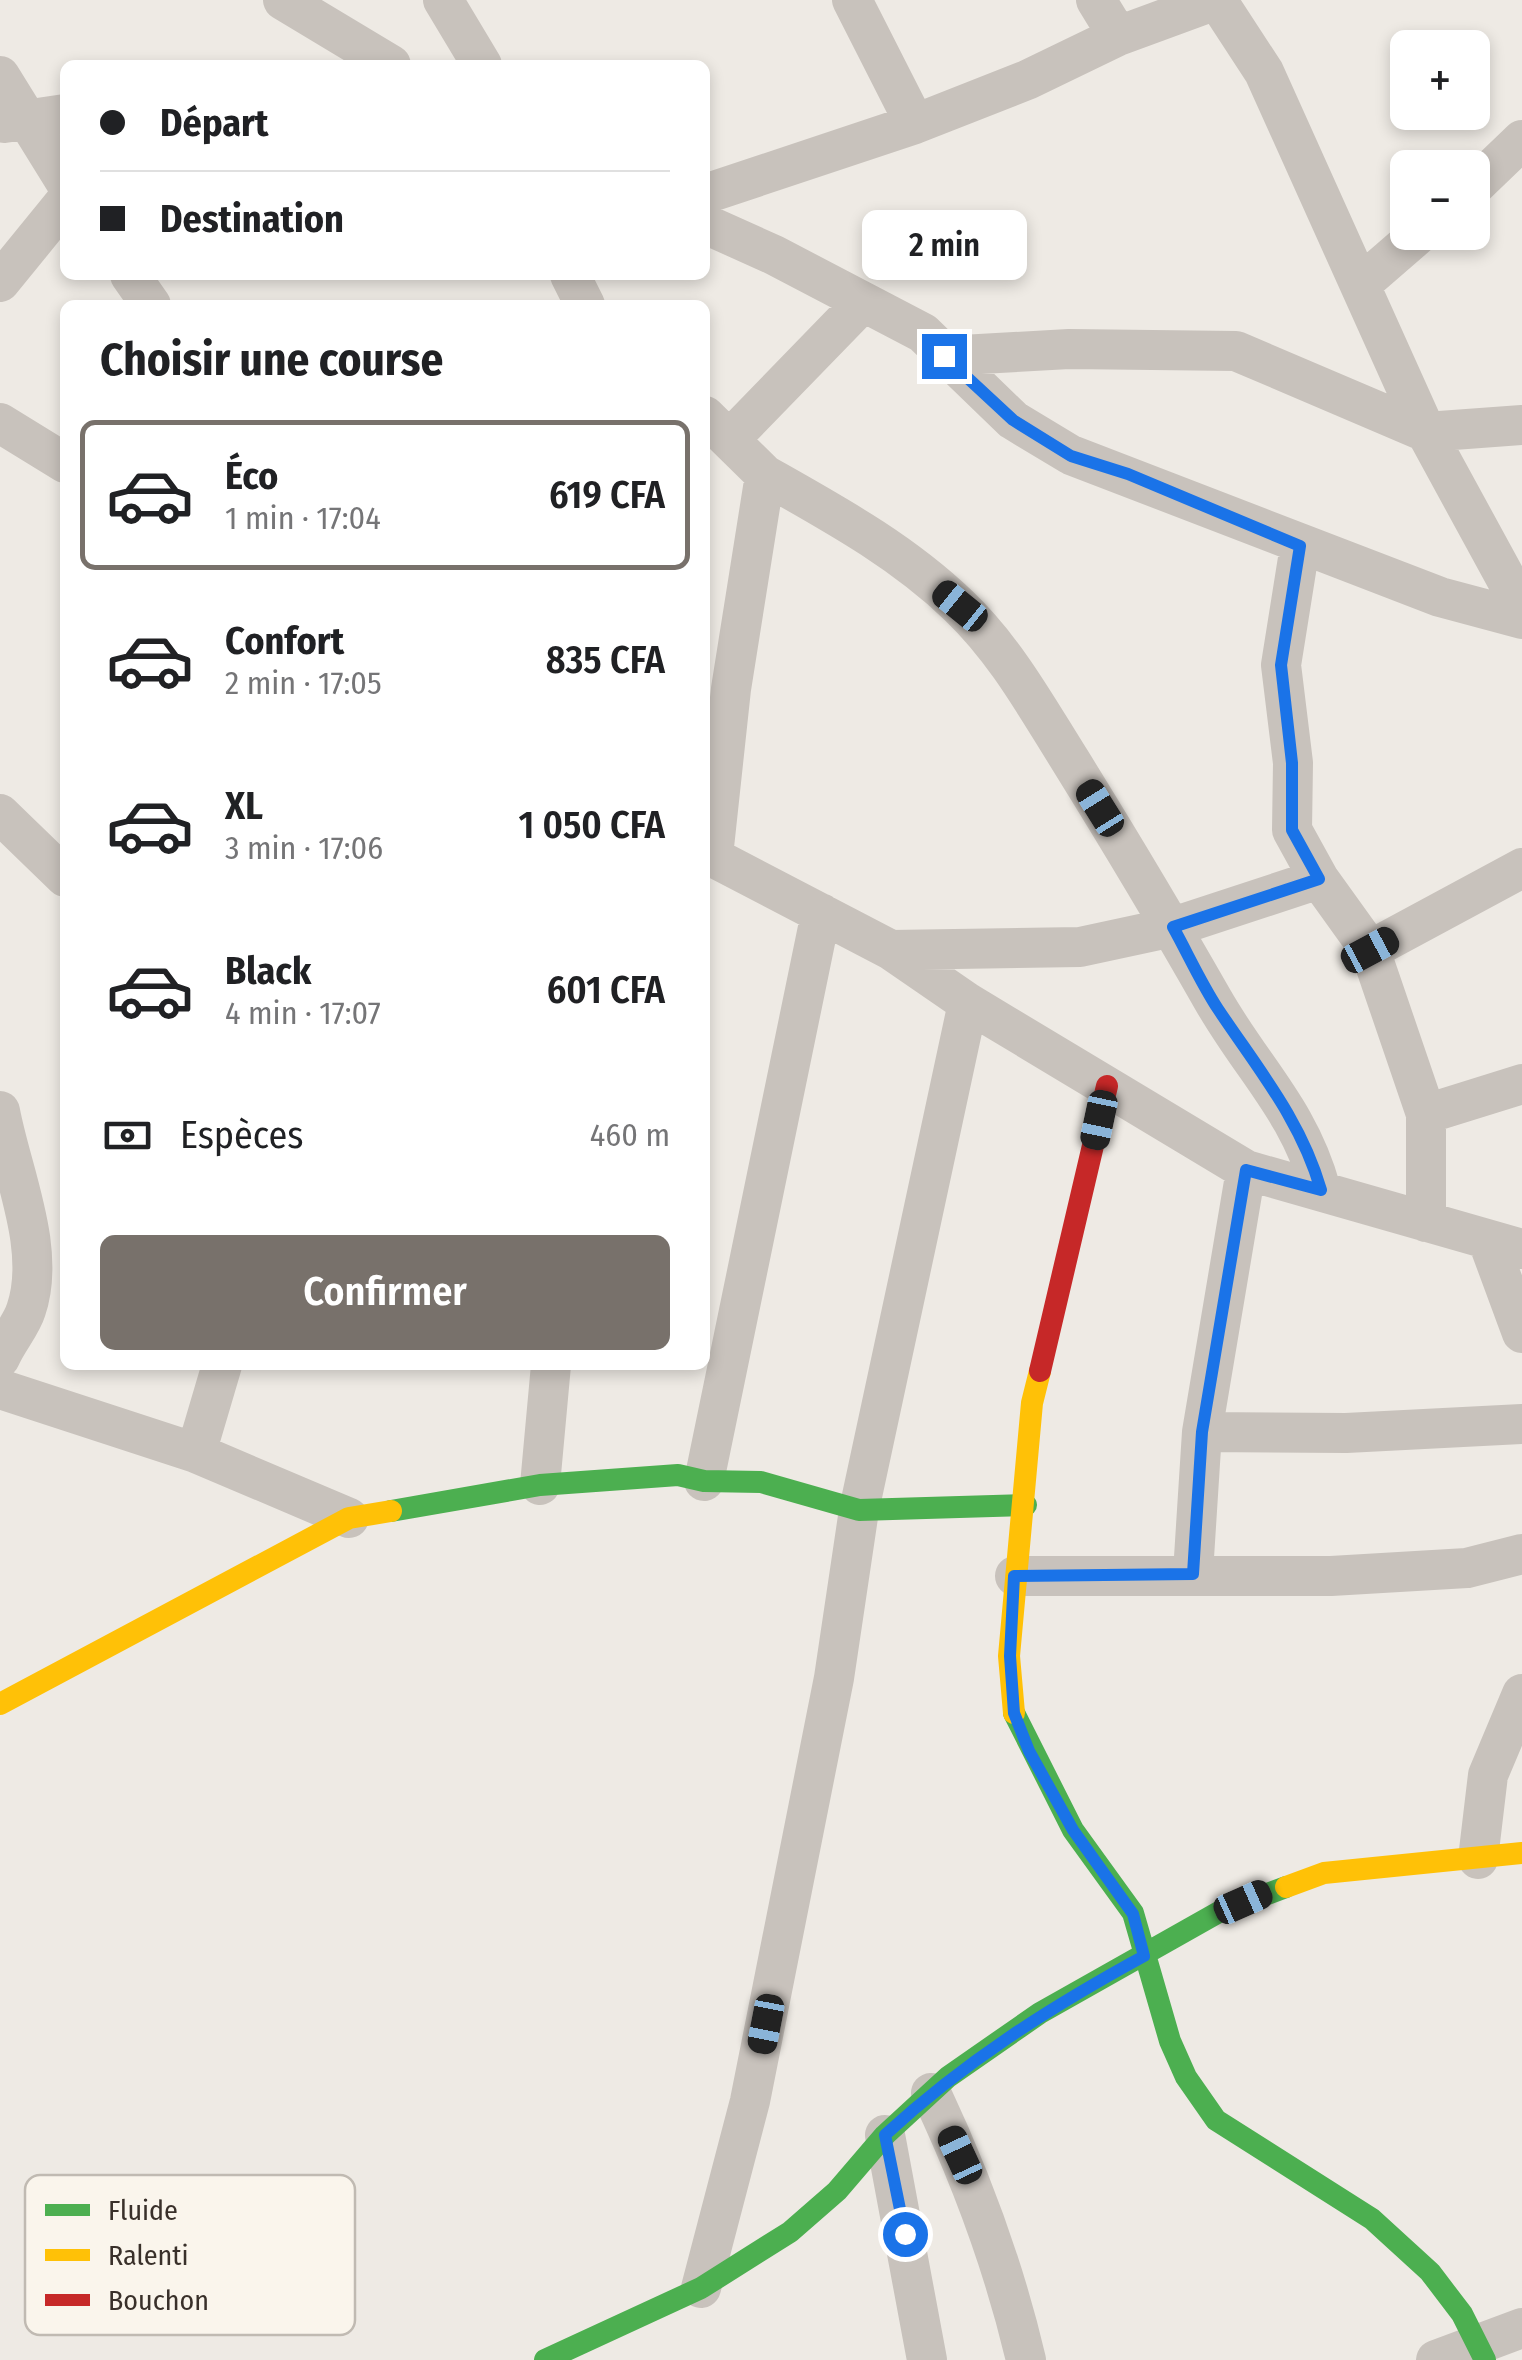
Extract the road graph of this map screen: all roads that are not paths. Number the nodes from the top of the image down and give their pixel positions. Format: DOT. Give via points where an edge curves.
graph roads {
  1 [pos="283,0"];
  2 [pos="443,0"];
  3 [pos="852,0"];
  4 [pos="1096,0"];
  5 [pos="1216,0"];
  6 [pos="1118,36"];
  7 [pos="383,60"];
  8 [pos="479,60"];
  9 [pos="0,76"];
  10 [pos="30,119"];
  11 [pos="915,124"];
  12 [pos="1522,140"];
  13 [pos="1490,171"];
  14 [pos="60,172"];
  15 [pos="710,192"];
  16 [pos="60,208"];
  17 [pos="710,226"];
  18 [pos="1400,250"];
  19 [pos="0,282"];
  20 [pos="1360,285"];
  21 [pos="863,302"];
  22 [pos="944,356"];
  23 [pos="0,423"];
  24 [pos="1522,425"];
  25 [pos="718,427"];
  26 [pos="1426,432"];
  27 [pos="60,459"];
  28 [pos="765,475"];
  29 [pos="1300,546"];
  30 [pos="1522,608"];
  31 [pos="1522,620"];
  32 [pos="0,814"];
  33 [pos="710,848"];
  34 [pos="710,856"];
  35 [pos="1522,868"];
  36 [pos="60,872"];
  37 [pos="1319,879"];
  38 [pos="821,913"];
  39 [pos="1173,927"];
  40 [pos="891,950"];
  41 [pos="1370,950"];
  42 [pos="968,1003"];
  43 [pos="1522,1084"];
  44 [pos="1107,1086"];
  45 [pos="0,1111"];
  46 [pos="1426,1114"];
  47 [pos="1246,1170"];
  48 [pos="1321,1190"];
  49 [pos="1426,1222"];
  50 [pos="1505,1245"];
  51 [pos="1522,1333"];
  52 [pos="0,1358"];
  53 [pos="221,1370"];
  54 [pos="551,1370"];
  55 [pos="0,1389"];
  56 [pos="1522,1424"];
  57 [pos="1202,1432"];
  58 [pos="196,1453"];
  59 [pos="704,1481"];
  60 [pos="540,1485"];
  61 [pos="1026,1505"];
  62 [pos="859,1510"];
  63 [pos="349,1518"];
  64 [pos="1522,1554"];
  65 [pos="1193,1574"];
  66 [pos="1014,1576"];
  67 [pos="1522,1694"];
  68 [pos="0,1704"];
  69 [pos="1522,1853"];
  70 [pos="1478,1859"];
  71 [pos="1144,1956"];
  72 [pos="931,2093"];
  73 [pos="885,2135"];
  74 [pos="701,2288"];
  75 [pos="1522,2328"];
  76 [pos="1480,2351"];
  77 [pos="545,2360"];
  78 [pos="927,2360"];
  79 [pos="1026,2360"];
  80 [pos="1436,2360"];
  1 -- 7 [label="street"];
  2 -- 8 [label="street"];
  3 -- 11 [label="street"];
  4 -- 6 [label="street"];
  5 -- 6 [label="street"];
  5 -- 20 [label="street" via="1264,72"];
  6 -- 11 [label="street"];
  9 -- 10 [label="street"];
  10 -- 14 [label="street"];
  11 -- 15 [label="street"];
  12 -- 13 [label="street"];
  16 -- 19 [label="street"];
  17 -- 21 [label="street"];
  18 -- 20 [label="street"];
  20 -- 26 [label="street"];
  21 -- 22 [label="street" via="923,332"];
  21 -- 25 [label="street"];
  22 -- 26 [label="street" via="1236,350"];
  22 -- 29 [label="street" via="1013,420 1071,456"];
  23 -- 27 [label="street"];
  24 -- 26 [label="street"];
  25 -- 28 [label="street"];
  26 -- 30 [label="street"];
  28 -- 33 [label="street"];
  28 -- 39 [label="street" via="872,535 960,606 1011,665"];
  29 -- 31 [label="street" via="1440,598"];
  29 -- 37 [label="street" via="1281,665 1292,830"];
  32 -- 36 [label="street"];
  34 -- 38 [label="street"];
  35 -- 41 [label="street"];
  37 -- 39 [label="street"];
  37 -- 41 [label="street"];
  38 -- 40 [label="street"];
  38 -- 59 [label="street"];
  39 -- 40 [label="street" via="1080,947"];
  39 -- 48 [label="street" via="1291,1113"];
  40 -- 42 [label="street"];
  41 -- 46 [label="street"];
  42 -- 44 [label="street"];
  42 -- 62 [label="street"];
  43 -- 46 [label="street"];
  44 -- 47 [label="street"];
  44 -- 61 [label="street" via="1032,1403"];
  45 -- 52 [label="street" via="29,1242 30,1282 26,1312"];
  46 -- 49 [label="street"];
  47 -- 48 [label="street"];
  47 -- 57 [label="street"];
  48 -- 49 [label="street"];
  49 -- 50 [label="street"];
  50 -- 51 [label="street"];
  53 -- 58 [label="street"];
  54 -- 60 [label="street"];
  55 -- 58 [label="street"];
  56 -- 57 [label="street"];
  57 -- 65 [label="street"];
  58 -- 63 [label="street"];
  59 -- 60 [label="street" via="678,1475"];
  59 -- 62 [label="street" via="760,1482"];
  60 -- 63 [label="street"];
  61 -- 62 [label="street"];
  61 -- 66 [label="street"];
  62 -- 74 [label="street" via="834,1678 750,2101"];
  63 -- 68 [label="street"];
  64 -- 65 [label="street" via="1467,1568 1331,1576"];
  65 -- 66 [label="street"];
  66 -- 71 [label="street" via="1014,1713 1073,1830 1133,1914"];
  67 -- 70 [label="street" via="1488,1775"];
  69 -- 70 [label="street"];
  70 -- 71 [label="street" via="1324,1873 1218,1912"];
  71 -- 72 [label="street" via="1040,2013"];
  71 -- 76 [label="street" via="1178,2060 1216,2120 1372,2219 1430,2272"];
  72 -- 73 [label="street"];
  72 -- 79 [label="street" via="975,2186"];
  73 -- 74 [label="street" via="790,2232"];
  73 -- 78 [label="street"];
  74 -- 77 [label="street"];
  75 -- 76 [label="street"];
  76 -- 80 [label="street"];
}
